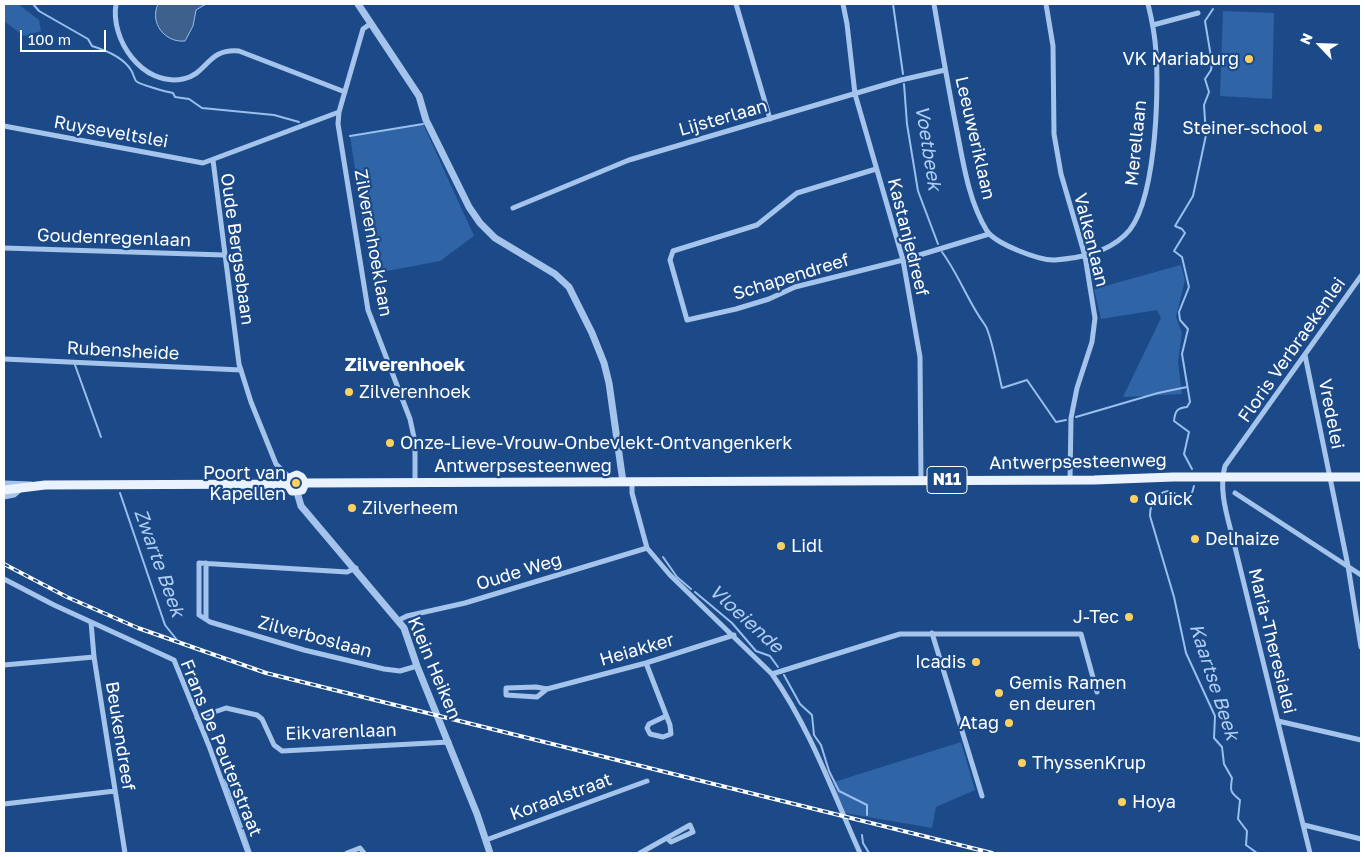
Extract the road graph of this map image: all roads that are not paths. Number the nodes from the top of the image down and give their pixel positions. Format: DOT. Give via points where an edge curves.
graph roads {
  1 [pos="116,4"];
  2 [pos="358,4"];
  3 [pos="736,4"];
  4 [pos="843,4"];
  5 [pos="934,4"];
  6 [pos="1046,4"];
  7 [pos="1148,4"];
  8 [pos="1198,13"];
  9 [pos="370,24"];
  10 [pos="1153,24"];
  11 [pos="945,70"];
  12 [pos="345,92"];
  13 [pos="855,94"];
  14 [pos="339,112"];
  15 [pos="770,119"];
  16 [pos="4,126"];
  17 [pos="213,160"];
  18 [pos="876,169"];
  19 [pos="514,208"];
  20 [pos="989,234"];
  21 [pos="4,248"];
  22 [pos="224,255"];
  23 [pos="1085,256"];
  24 [pos="902,260"];
  25 [pos="1361,276"];
  26 [pos="1305,355"];
  27 [pos="4,358"];
  28 [pos="241,370"];
  29 [pos="279,469"];
  30 [pos="1222,477"];
  31 [pos="1361,477"];
  32 [pos="1329,478"];
  33 [pos="920,480"];
  34 [pos="1070,480"];
  35 [pos="289,481"];
  36 [pos="414,482"];
  37 [pos="628,482"];
  38 [pos="4,483"];
  39 [pos="305,483"];
  40 [pos="272,484"];
  41 [pos="36,486"];
  42 [pos="22,488"];
  43 [pos="4,490"];
  44 [pos="297,492"];
  45 [pos="1235,493"];
  46 [pos="4,497"];
  47 [pos="647,548"];
  48 [pos="1348,566"];
  49 [pos="356,568"];
  50 [pos="1361,575"];
  51 [pos="4,578"];
  52 [pos="399,620"];
  53 [pos="91,622"];
  54 [pos="932,633"];
  55 [pos="734,635"];
  56 [pos="1361,647"];
  57 [pos="94,657"];
  58 [pos="646,663"];
  59 [pos="4,665"];
  60 [pos="417,666"];
  61 [pos="772,674"];
  62 [pos="547,689"];
  63 [pos="1097,692"];
  64 [pos="666,716"];
  65 [pos="197,718"];
  66 [pos="1278,720"];
  67 [pos="1361,740"];
  68 [pos="448,742"];
  69 [pos="647,781"];
  70 [pos="115,791"];
  71 [pos="982,796"];
  72 [pos="4,804"];
  73 [pos="1304,825"];
  74 [pos="668,838"];
  75 [pos="1361,839"];
  76 [pos="486,840"];
  77 [pos="125,853"];
  78 [pos="248,853"];
  79 [pos="347,853"];
  80 [pos="364,853"];
  81 [pos="490,853"];
  82 [pos="640,853"];
  83 [pos="860,853"];
  84 [pos="1310,853"];
  1 -- 12 [label="street" via="117,35 126,50 136,63 163,78 184,79 195,74 218,53 239,51"];
  2 -- 9 [label="street"];
  3 -- 15 [label="street"];
  4 -- 13 [label="street, Kastanjedreef"];
  5 -- 11 [label="street, Leeuweriklaan"];
  6 -- 23 [label="street, Valkenlaan" via="1053,46 1054,134 1061,174"];
  7 -- 10 [label="street, Merellaan"];
  8 -- 10 [label="street"];
  9 -- 12 [label="street" via="363,29"];
  9 -- 37 [label="street" via="419,96 426,120 480,223 495,238 569,286 604,363"];
  10 -- 23 [label="street, Merellaan" via="1156,117 1142,209 1126,234 1110,246"];
  11 -- 13 [label="street, Lijsterlaan"];
  11 -- 20 [label="street, Leeuweriklaan" via="966,179 980,219"];
  12 -- 14 [label="street, Zilverenhoeklaan"];
  13 -- 15 [label="street, Lijsterlaan"];
  13 -- 18 [label="street, Kastanjedreef"];
  14 -- 17 [label="street, Oude Bergsebaan"];
  14 -- 36 [label="street, Zilverenhoeklaan" via="338,124 368,310 410,419 415,442"];
  15 -- 19 [label="street, Lijsterlaan" via="630,160"];
  16 -- 17 [label="street, Ruyseveltslei" via="203,163"];
  17 -- 22 [label="street, Oude Bergsebaan"];
  18 -- 24 [label="street, Kastanjedreef"];
  18 -- 24 [label="street, Schapendreef" via="797,193 757,225 673,251 670,260 687,320 744,307 795,287"];
  20 -- 23 [label="street" via="1022,253 1052,260"];
  20 -- 24 [label="street, Schapendreef"];
  21 -- 22 [label="street, Goudenregenlaan"];
  22 -- 28 [label="street, Oude Bergsebaan"];
  23 -- 34 [label="street, Valkenlaan" via="1094,318 1092,342 1071,418"];
  24 -- 33 [label="street, Kastanjedreef" via="920,357"];
  25 -- 26 [label="street, Floris Verbraekenlei"];
  26 -- 30 [label="street, Floris Verbraekenlei" via="1225,466"];
  26 -- 32 [label="street, Vredelei"];
  27 -- 28 [label="street, Rubensheide"];
  28 -- 29 [label="street, Oude Bergsebaan"];
  29 -- 35 [label="street, Oude Bergsebaan"];
  29 -- 40 [label="street"];
  30 -- 32 [label="main road, N11"];
  30 -- 34 [label="main road, Antwerpsesteenweg / N11"];
  30 -- 66 [label="street, Maria-Theresialei" via="1222,492"];
  31 -- 32 [label="main road, N11"];
  32 -- 48 [label="street, Vredelei"];
  33 -- 34 [label="main road, Antwerpsesteenweg / N11"];
  33 -- 37 [label="main road, Antwerpsesteenweg / N11"];
  35 -- 39 [label="main road, N11" via="299,476"];
  35 -- 40 [label="main road, N11"];
  35 -- 44 [label="main road" via="290,489"];
  36 -- 37 [label="main road, Antwerpsesteenweg / N11"];
  36 -- 39 [label="main road, Antwerpsesteenweg / N11"];
  37 -- 47 [label="street"];
  38 -- 41 [label="street"];
  39 -- 44 [label="main road"];
  40 -- 41 [label="main road, N11"];
  41 -- 42 [label="main road, N11"];
  42 -- 43 [label="main road, N11"];
  42 -- 46 [label="street" via="14,495"];
  44 -- 49 [label="street, Klein Heiken" via="301,506"];
  45 -- 48 [label="street"];
  47 -- 52 [label="street, Oude Weg"];
  47 -- 55 [label="street" via="670,575"];
  48 -- 50 [label="street"];
  48 -- 56 [label="street, Vredelei"];
  49 -- 52 [label="street, Klein Heiken"];
  49 -- 60 [label="street, Zilverboslaan" via="347,572 206,563 206,619 304,650 384,669 400,671"];
  51 -- 53 [label="street, Frans De Peuterstraat"];
  52 -- 60 [label="street, Klein Heiken" via="409,638"];
  53 -- 57 [label="street, Beukendreef"];
  53 -- 65 [label="street, Frans De Peuterstraat" via="174,660"];
  54 -- 61 [label="street" via="900,634"];
  54 -- 63 [label="street" via="1081,634"];
  54 -- 71 [label="street"];
  55 -- 58 [label="street, Heiakker"];
  55 -- 61 [label="street"];
  57 -- 59 [label="street"];
  57 -- 70 [label="street, Beukendreef"];
  58 -- 62 [label="street, Heiakker"];
  58 -- 64 [label="street"];
  60 -- 68 [label="street, Klein Heiken"];
  61 -- 83 [label="street" via="800,720"];
  62 -- 62 [label="street, Heiakker" via="511,687 506,688 506,695 537,697"];
  64 -- 64 [label="street" via="671,734 663,737 650,734 649,724"];
  65 -- 68 [label="street, Eikvarenlaan" via="226,708 257,715 274,745 282,750"];
  65 -- 78 [label="street, Frans De Peuterstraat"];
  66 -- 67 [label="street"];
  66 -- 73 [label="street, Maria-Theresialei"];
  68 -- 76 [label="street, Klein Heiken"];
  69 -- 76 [label="street, Koraalstraat"];
  70 -- 72 [label="street"];
  70 -- 77 [label="street, Beukendreef"];
  73 -- 75 [label="street"];
  73 -- 84 [label="street, Maria-Theresialei"];
  74 -- 74 [label="street" via="671,842 693,832 690,825"];
  74 -- 82 [label="street"];
  76 -- 81 [label="street, Klein Heiken"];
  79 -- 80 [label="street" via="360,848"];
}
